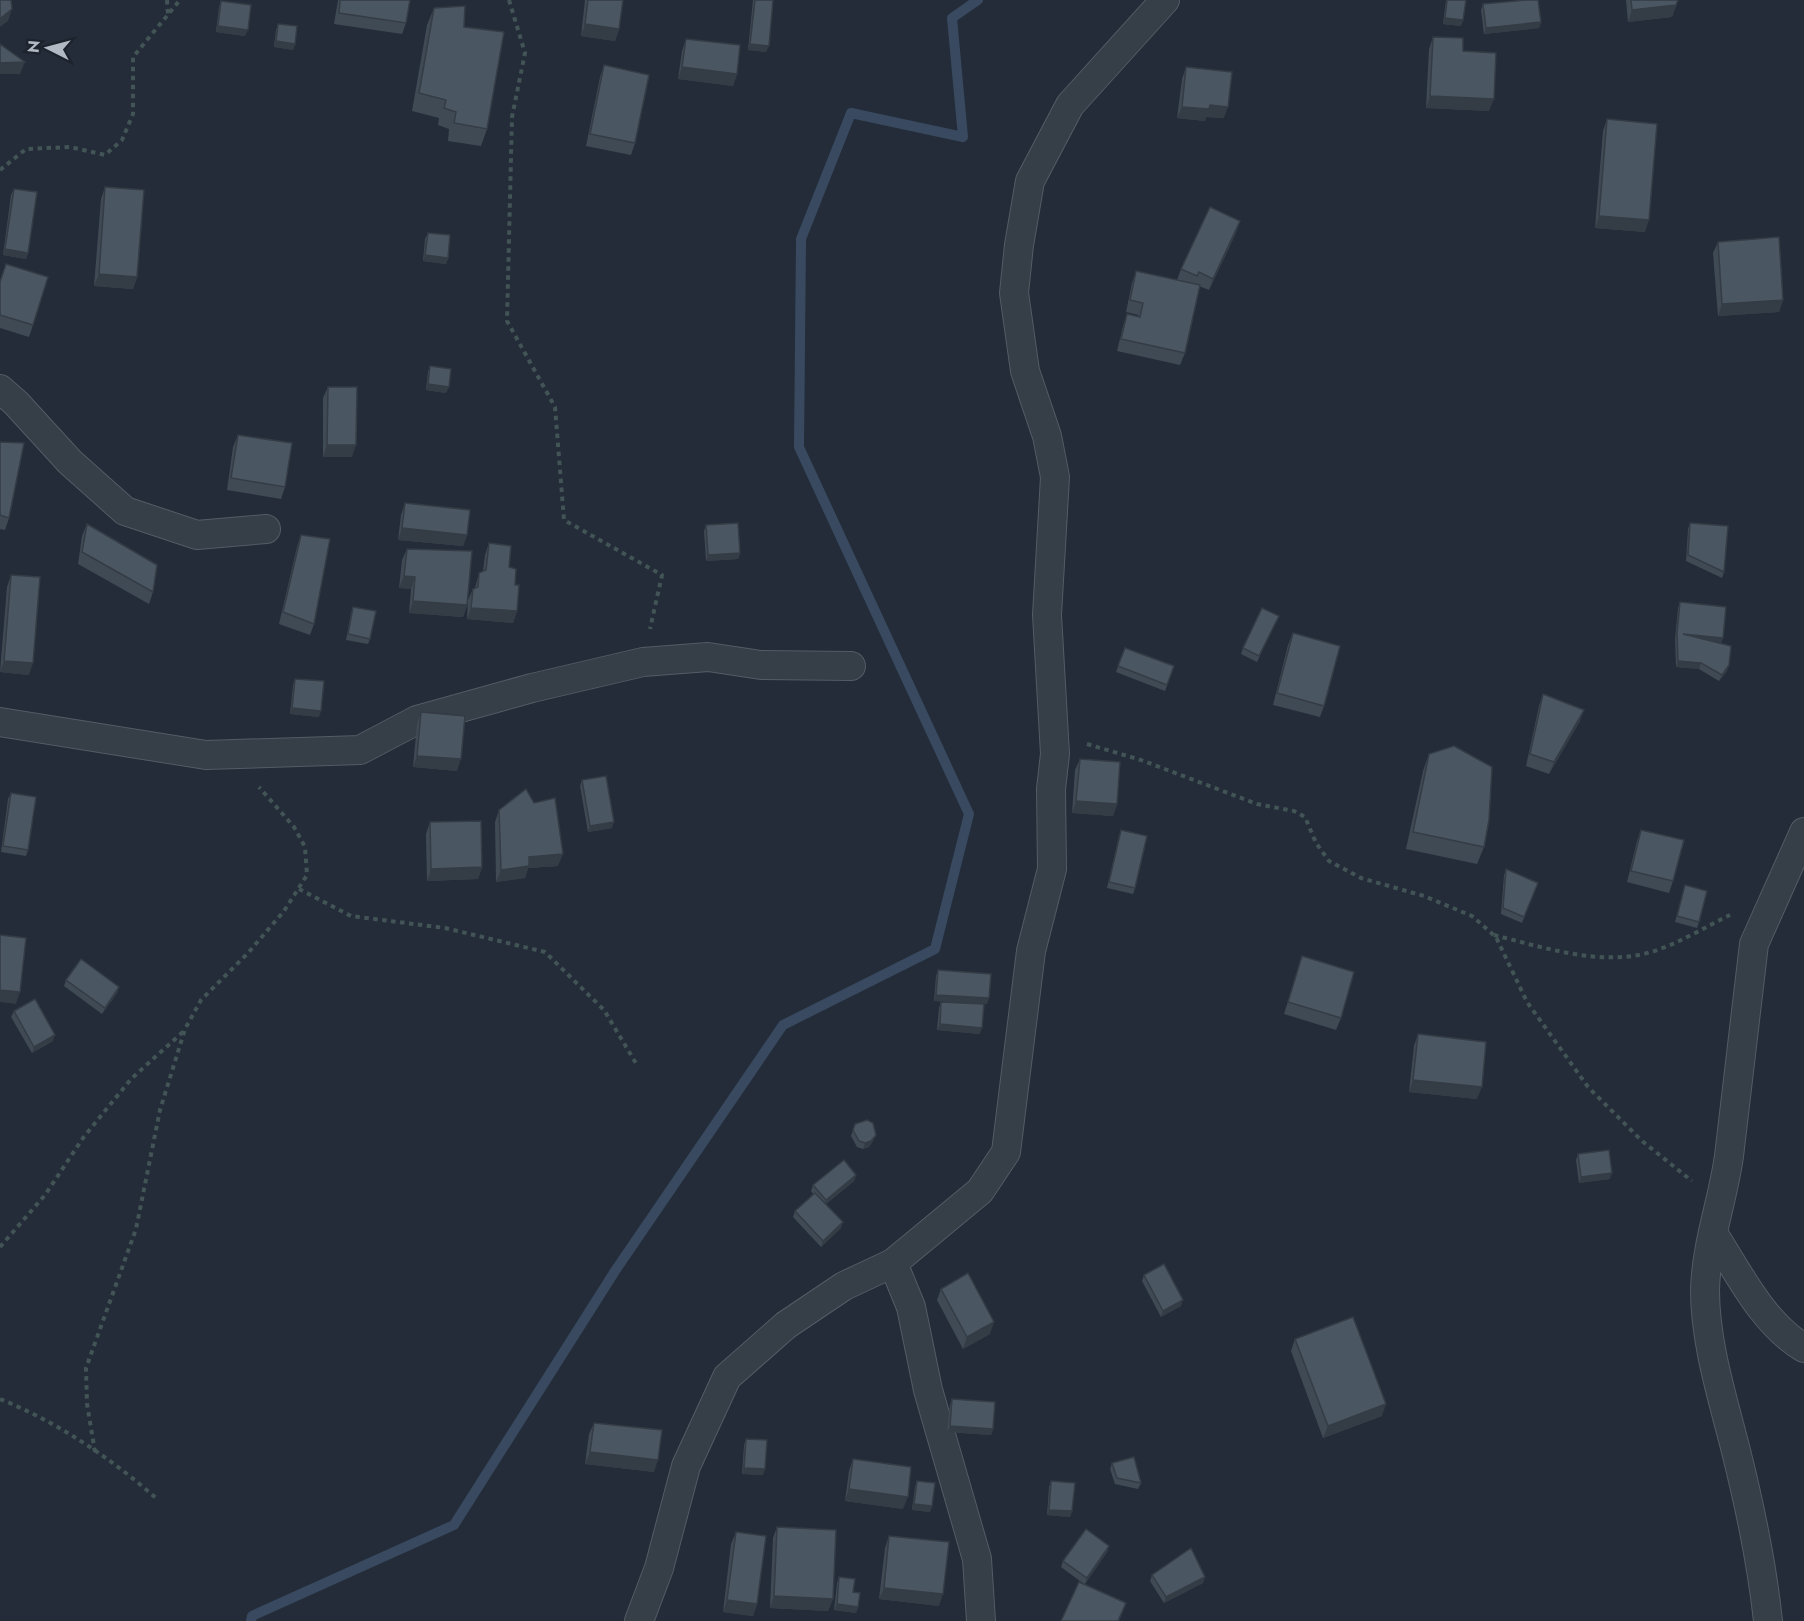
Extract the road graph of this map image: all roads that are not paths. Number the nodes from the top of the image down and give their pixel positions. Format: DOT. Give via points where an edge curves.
graph roads {
  1 [pos="1165,0"];
  2 [pos="0,389"];
  3 [pos="266,529"];
  4 [pos="851,666"];
  5 [pos="0,722"];
  6 [pos="1804,832"];
  7 [pos="1713,1227"];
  8 [pos="892,1263"];
  9 [pos="1804,1348"];
  10 [pos="639,1621"];
  11 [pos="981,1621"];
  12 [pos="1768,1621"];
  1 -- 8 [label="street" via="1070,105 1030,182 1014,293 1025,371 1047,436 1055,477 1047,615 1054,733 1052,869 1031,951 1006,1152 980,1191"];
  2 -- 3 [label="street" via="70,462 125,511 197,535"];
  4 -- 5 [label="street" via="761,665 708,657 643,662 417,720 360,750 206,755"];
  6 -- 7 [label="street" via="1754,944 1728,1165"];
  7 -- 9 [label="street" via="1760,1305 1790,1340"];
  7 -- 12 [label="street" via="1705,1290 1713,1357 1762,1570"];
  8 -- 10 [label="street" via="844,1286 786,1325 727,1377 686,1466 659,1568"];
  8 -- 11 [label="street" via="911,1307 928,1390 977,1559"];
}
